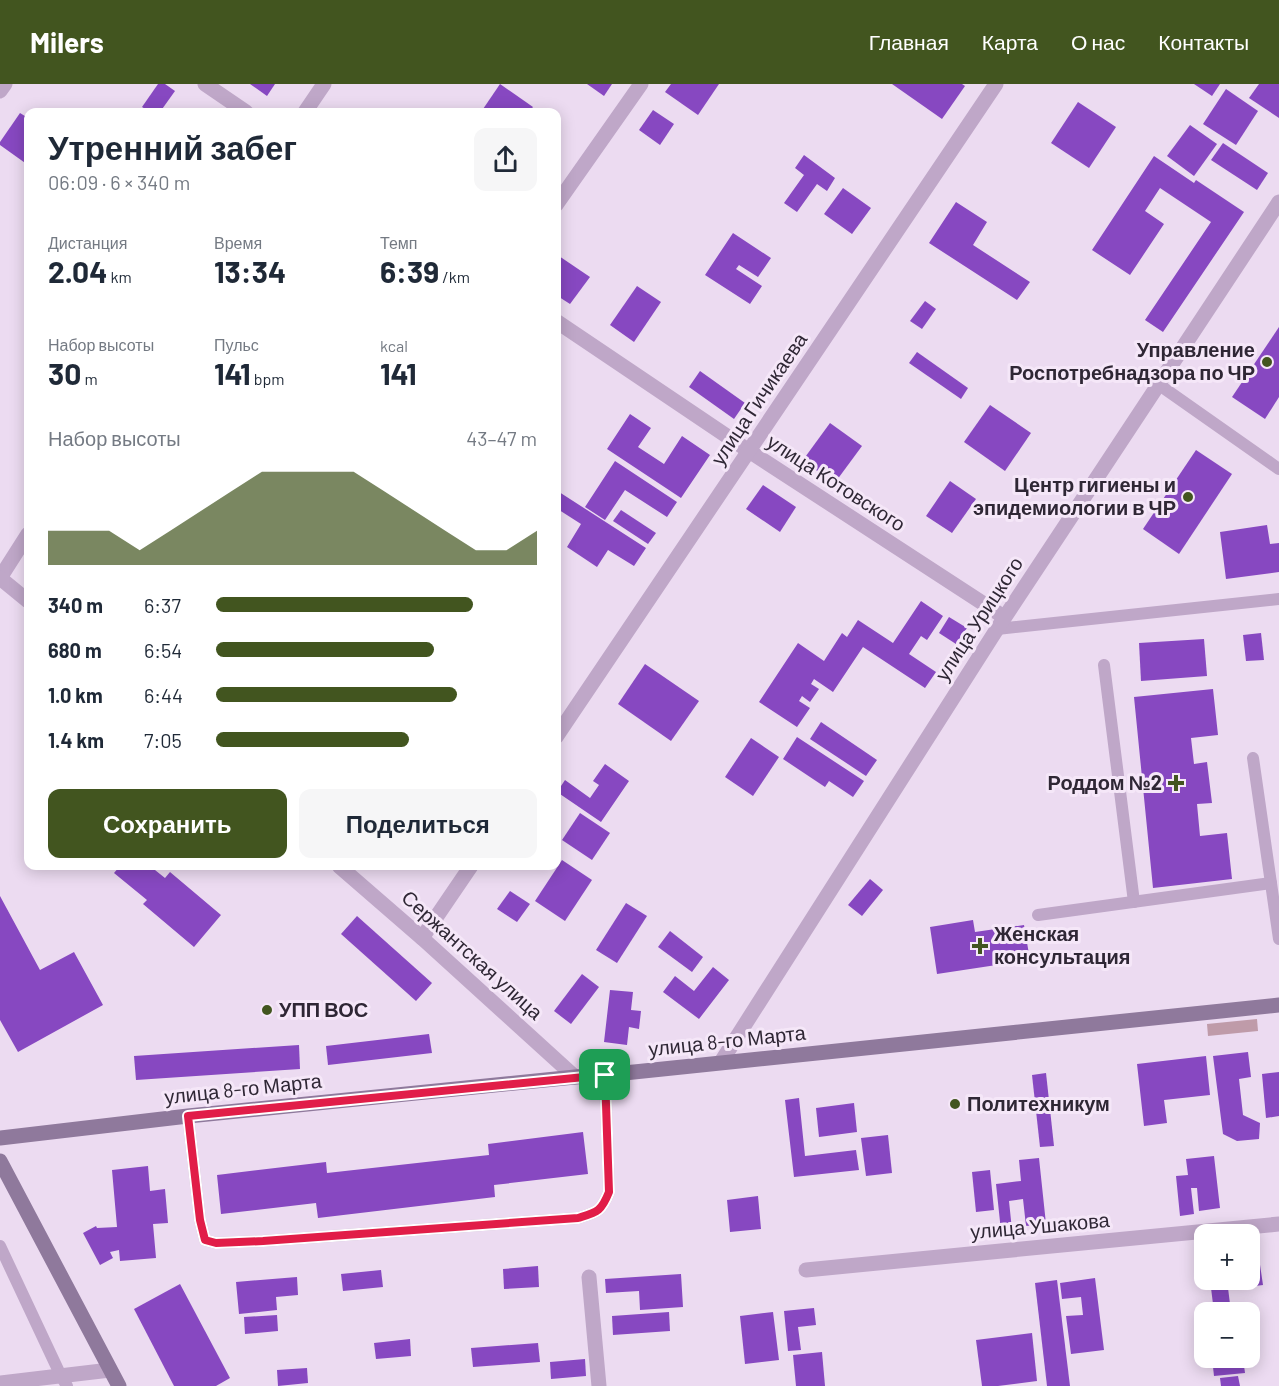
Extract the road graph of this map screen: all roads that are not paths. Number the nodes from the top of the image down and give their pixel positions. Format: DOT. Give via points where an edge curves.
graph roads {
  1 [pos="5,84"];
  2 [pos="205,84"];
  3 [pos="324,84"];
  4 [pos="641,84"];
  5 [pos="996,84"];
  6 [pos="0,91"];
  7 [pos="240,108"];
  8 [pos="308,108"];
  9 [pos="561,198"];
  10 [pos="1279,202"];
  11 [pos="561,324"];
  12 [pos="1158,384"];
  13 [pos="749,451"];
  14 [pos="1279,469"];
  15 [pos="24,540"];
  16 [pos="0,578"];
  17 [pos="24,598"];
  18 [pos="1279,599"];
  19 [pos="1001,623"];
  20 [pos="1104,665"];
  21 [pos="561,730"];
  22 [pos="1253,758"];
  23 [pos="344,870"];
  24 [pos="468,870"];
  25 [pos="1271,883"];
  26 [pos="1134,902"];
  27 [pos="1038,915"];
  28 [pos="422,938"];
  29 [pos="1279,939"];
  30 [pos="1279,1005"];
  31 [pos="722,1062"];
  32 [pos="605,1075"];
  33 [pos="575,1077"];
  34 [pos="188,1116"];
  35 [pos="0,1138"];
  36 [pos="0,1161"];
  37 [pos="1279,1224"];
  38 [pos="0,1246"];
  39 [pos="806,1270"];
  40 [pos="589,1277"];
  41 [pos="110,1370"];
  42 [pos="64,1381"];
  43 [pos="0,1383"];
  44 [pos="119,1386"];
  45 [pos="600,1386"];
  1 -- 6 [label="street"];
  2 -- 7 [label="street"];
  3 -- 8 [label="street"];
  4 -- 9 [label="street"];
  5 -- 13 [label="street, улица Гичикаева"];
  10 -- 12 [label="street, улица Урицкого"];
  11 -- 13 [label="street, улица Котовского"];
  12 -- 14 [label="lane"];
  12 -- 19 [label="street, улица Урицкого"];
  13 -- 19 [label="street, улица Котовского"];
  13 -- 21 [label="street, улица Гичикаева"];
  15 -- 16 [label="street"];
  16 -- 17 [label="street"];
  18 -- 19 [label="lane"];
  19 -- 31 [label="street, улица Урицкого"];
  20 -- 26 [label="lane"];
  22 -- 25 [label="lane"];
  23 -- 28 [label="street, Сержантская улица"];
  24 -- 28 [label="street"];
  25 -- 26 [label="lane"];
  25 -- 29 [label="lane"];
  26 -- 27 [label="lane"];
  28 -- 33 [label="street, Сержантская улица"];
  30 -- 31 [label="street, улица 8-го Марта"];
  31 -- 32 [label="street, улица 8-го Марта"];
  32 -- 33 [label="street, улица 8-го Марта"];
  32 -- 34 [label="lane" via="609,1192 598,1211 578,1218 216,1243 205,1240 200,1220"];
  33 -- 34 [label="street, улица 8-го Марта"];
  34 -- 35 [label="street, улица 8-го Марта"];
  36 -- 41 [label="street"];
  37 -- 39 [label="street, улица Ушакова"];
  38 -- 42 [label="lane"];
  40 -- 45 [label="street"];
  41 -- 42 [label="street"];
  41 -- 44 [label="street"];
  42 -- 43 [label="street"];
}
